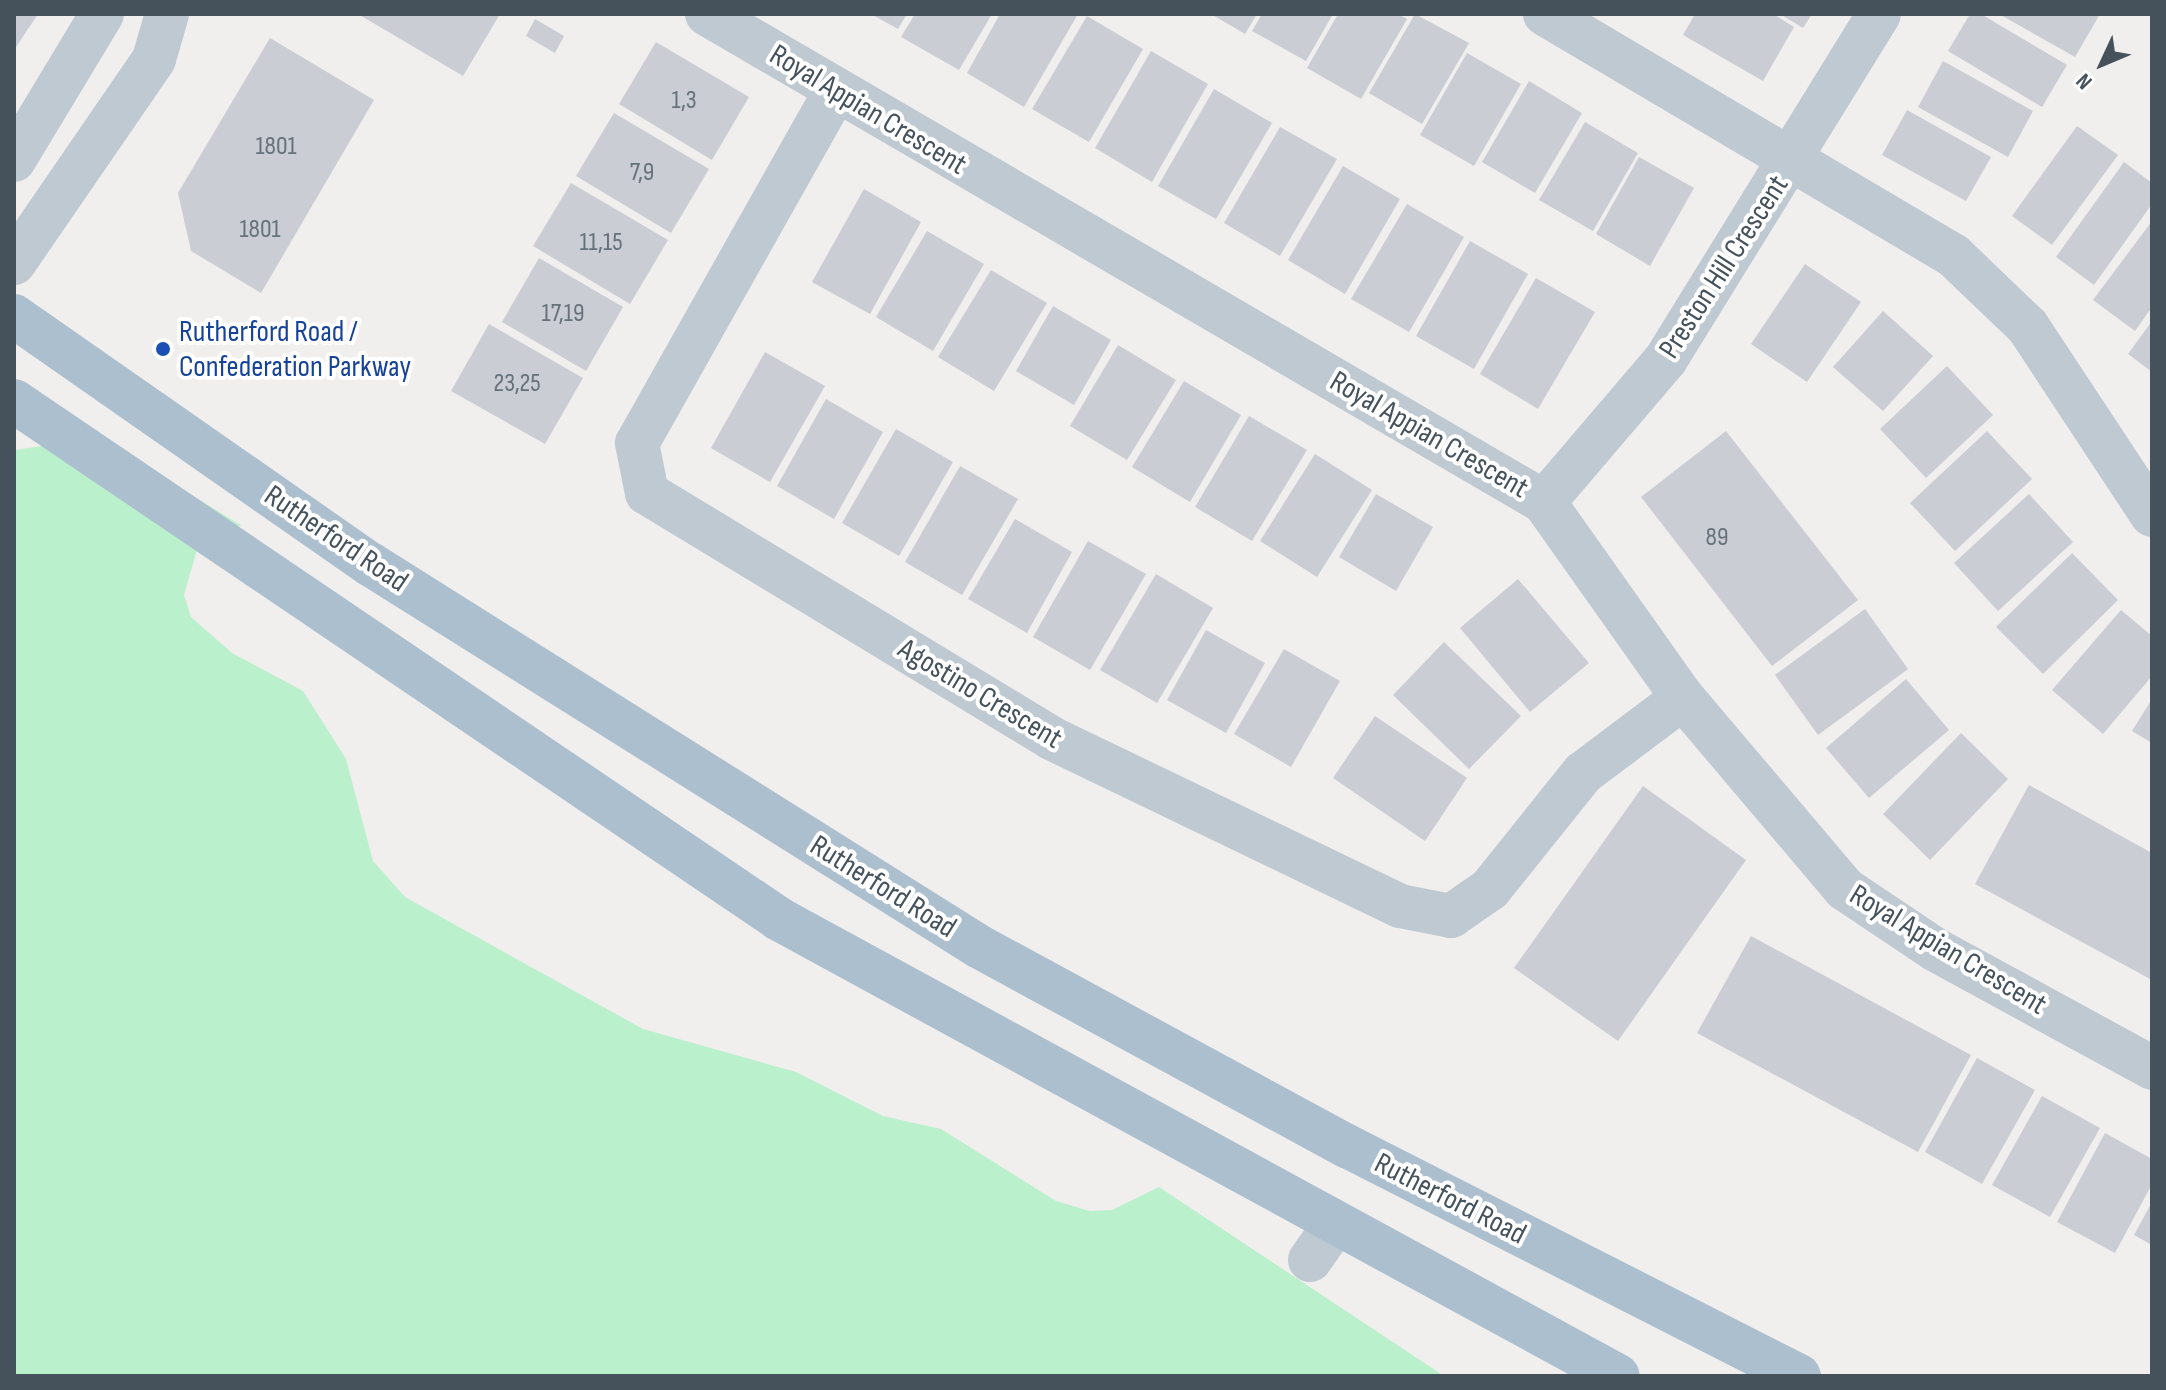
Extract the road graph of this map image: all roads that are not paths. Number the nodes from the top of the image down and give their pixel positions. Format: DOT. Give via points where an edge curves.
graph roads {
  1 [pos="102,14"];
  2 [pos="167,14"];
  3 [pos="707,14"];
  4 [pos="1545,14"];
  5 [pos="1879,14"];
  6 [pos="835,92"];
  7 [pos="1793,159"];
  8 [pos="14,160"];
  9 [pos="14,263"];
  10 [pos="14,316"];
  11 [pos="14,401"];
  12 [pos="1544,502"];
  13 [pos="2152,515"];
  14 [pos="1683,698"];
  15 [pos="2152,1068"];
  16 [pos="1336,1223"];
  17 [pos="1310,1260"];
  18 [pos="1618,1376"];
  19 [pos="1799,1376"];
  1 -- 8 [label="street"];
  2 -- 9 [label="street" via="154,59"];
  3 -- 6 [label="street, Royal Appian Crescent"];
  4 -- 7 [label="street"];
  5 -- 7 [label="street, Preston Hill Crescent"];
  6 -- 12 [label="street, Royal Appian Crescent"];
  6 -- 14 [label="street, Agostino Crescent" via="637,443 647,493 1051,738 1400,906 1451,916 1490,889 1583,773"];
  7 -- 12 [label="street, Preston Hill Crescent" via="1666,359"];
  7 -- 13 [label="street" via="1953,255 2028,327"];
  10 -- 19 [label="main road, Rutherford Road" via="370,564 978,946 1347,1146"];
  11 -- 16 [label="main road" via="779,919"];
  12 -- 14 [label="street, Royal Appian Crescent"];
  14 -- 15 [label="street, Royal Appian Crescent" via="1845,889 1936,950"];
  16 -- 17 [label="street"];
  16 -- 18 [label="main road"];
}
